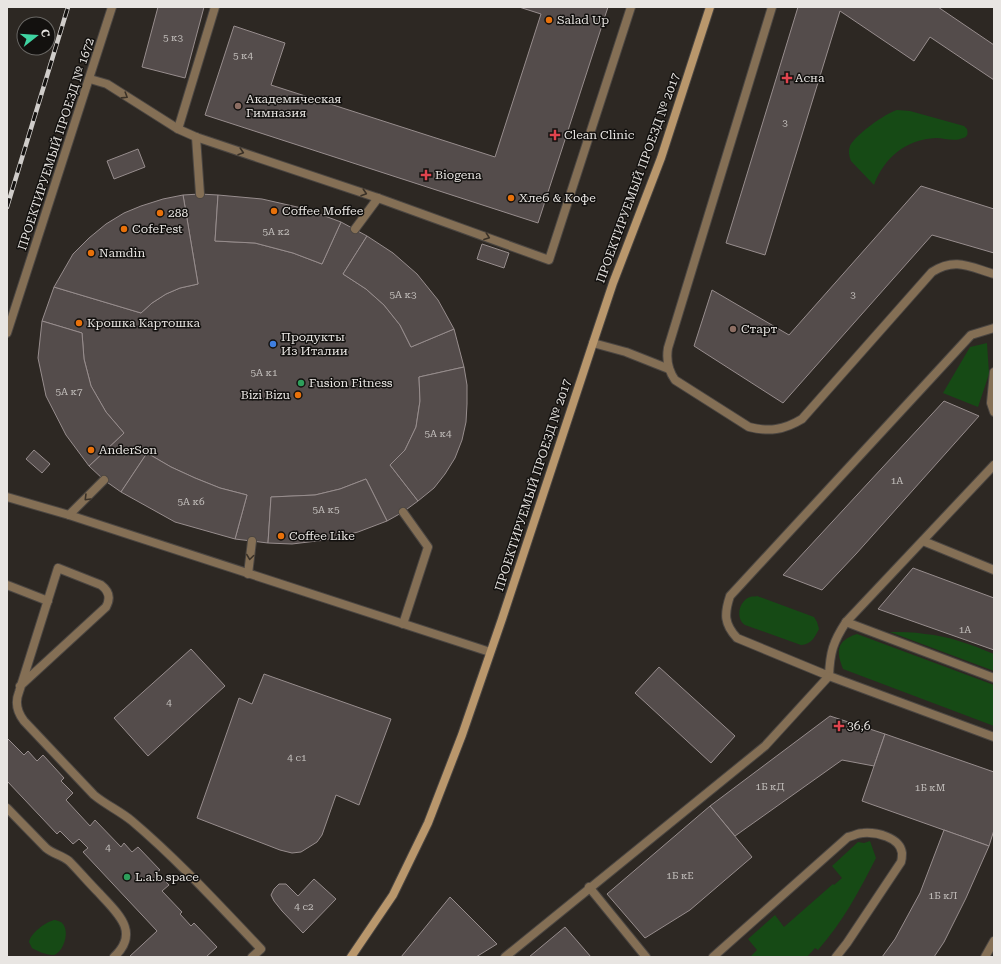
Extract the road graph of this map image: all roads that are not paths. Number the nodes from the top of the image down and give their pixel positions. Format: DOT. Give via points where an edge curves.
graph roads {
  1 [pos="112,7"];
  2 [pos="215,7"];
  3 [pos="631,7"];
  4 [pos="710,7"];
  5 [pos="772,7"];
  6 [pos="90,79"];
  7 [pos="178,129"];
  8 [pos="196,137"];
  9 [pos="200,194"];
  10 [pos="378,198"];
  11 [pos="355,229"];
  12 [pos="994,274"];
  13 [pos="994,328"];
  14 [pos="7,333"];
  15 [pos="593,343"];
  16 [pos="669,370"];
  17 [pos="994,372"];
  18 [pos="994,412"];
  19 [pos="994,465"];
  20 [pos="104,480"];
  21 [pos="7,497"];
  22 [pos="403,512"];
  23 [pos="69,516"];
  24 [pos="252,541"];
  25 [pos="923,541"];
  26 [pos="994,570"];
  27 [pos="248,574"];
  28 [pos="7,585"];
  29 [pos="48,601"];
  30 [pos="846,622"];
  31 [pos="403,624"];
  32 [pos="490,652"];
  33 [pos="829,676"];
  34 [pos="994,678"];
  35 [pos="20,686"];
  36 [pos="994,737"];
  37 [pos="7,808"];
  38 [pos="590,887"];
  39 [pos="994,941"];
  40 [pos="114,957"];
  41 [pos="252,957"];
  42 [pos="351,957"];
  43 [pos="505,957"];
  44 [pos="646,957"];
  45 [pos="713,957"];
  46 [pos="836,957"];
  47 [pos="985,957"];
  1 -- 6 [label="street, ПРОЕКТИРУЕМЫЙ ПРОЕЗД № 1672"];
  2 -- 7 [label="street"];
  10 -- 3 [label="street, one-way" via="549,260"];
  4 -- 15 [label="street, ПРОЕКТИРУЕМЫЙ ПРОЕЗД № 2017" via="661,158"];
  5 -- 16 [label="street" via="668,348 666,356"];
  6 -- 7 [label="street, one-way" via="107,84"];
  6 -- 14 [label="street, ПРОЕКТИРУЕМЫЙ ПРОЕЗД № 1672"];
  7 -- 8 [label="street"];
  8 -- 9 [label="street"];
  8 -- 10 [label="street, one-way"];
  10 -- 11 [label="street"];
  12 -- 16 [label="street" via="959,263 943,266 932,272 802,419 784,428 759,430 749,427 675,380"];
  13 -- 33 [label="street" via="971,335 730,596 726,620 729,629 737,638"];
  15 -- 16 [label="street" via="626,352"];
  15 -- 32 [label="street, ПРОЕКТИРУЕМЫЙ ПРОЕЗД № 2017"];
  17 -- 18 [label="street"];
  19 -- 25 [label="street"];
  20 -- 23 [label="street, one-way"];
  21 -- 23 [label="street"];
  22 -- 31 [label="street" via="428,547"];
  23 -- 27 [label="street"];
  24 -- 27 [label="street, one-way"];
  25 -- 26 [label="street"];
  25 -- 30 [label="street"];
  27 -- 31 [label="street"];
  28 -- 29 [label="street"];
  29 -- 35 [label="street"];
  29 -- 35 [label="street" via="58,568 101,585 106,589 109,598 106,607"];
  30 -- 33 [label="street" via="836,638 829,658"];
  30 -- 34 [label="street"];
  31 -- 32 [label="street"];
  32 -- 42 [label="street, ПРОЕКТИРУЕМЫЙ ПРОЕЗД № 2017" via="428,823 393,895"];
  33 -- 36 [label="street"];
  33 -- 38 [label="street" via="765,746"];
  35 -- 41 [label="street" via="17,705 24,721 94,795 124,815 162,847 256,943 261,949"];
  37 -- 40 [label="street" via="46,848 68,861 117,912 124,924 126,936 123,947"];
  38 -- 43 [label="street"];
  38 -- 44 [label="street"];
  39 -- 47 [label="street"];
  45 -- 46 [label="street" via="848,837 862,833 888,837 897,843 902,852 901,862"];
}
